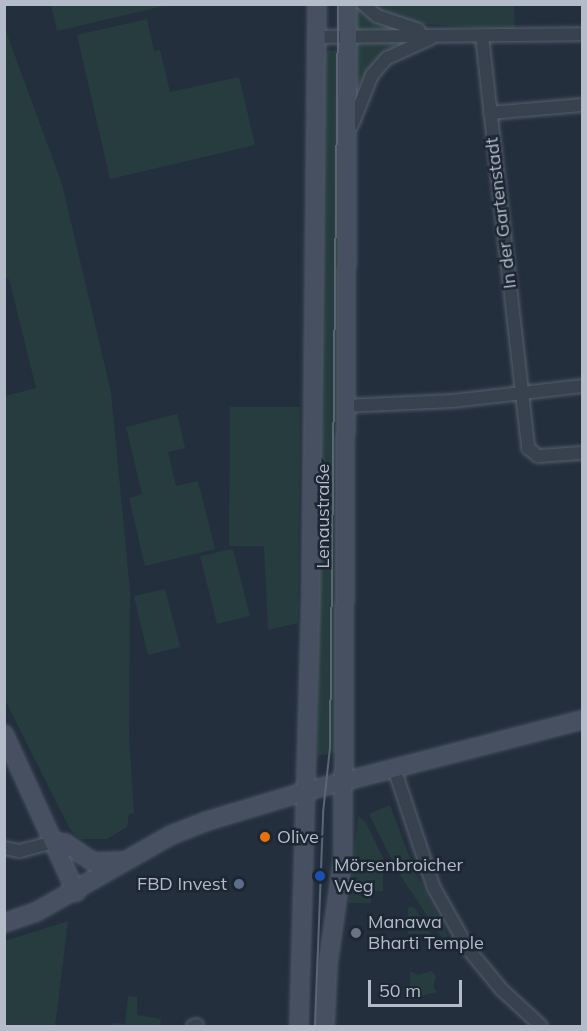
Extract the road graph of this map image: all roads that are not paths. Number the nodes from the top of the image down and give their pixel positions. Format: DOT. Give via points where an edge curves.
graph roads {
  1 [pos="318,4"];
  2 [pos="348,4"];
  3 [pos="363,4"];
  4 [pos="441,34"];
  5 [pos="582,34"];
  6 [pos="482,36"];
  7 [pos="317,37"];
  8 [pos="348,37"];
  9 [pos="582,105"];
  10 [pos="490,113"];
  11 [pos="346,147"];
  12 [pos="582,386"];
  13 [pos="520,390"];
  14 [pos="344,406"];
  15 [pos="582,453"];
  16 [pos="582,720"];
  17 [pos="4,734"];
  18 [pos="394,768"];
  19 [pos="344,782"];
  20 [pos="303,792"];
  21 [pos="53,842"];
  22 [pos="4,848"];
  23 [pos="123,861"];
  24 [pos="76,892"];
  25 [pos="4,923"];
  26 [pos="299,1026"];
  27 [pos="325,1026"];
  28 [pos="541,1026"];
  1 -- 7 [label="main road, Lenaustraße"];
  2 -- 8 [label="main road, Lenaustraße"];
  3 -- 4 [label="street" via="377,16 401,26"];
  4 -- 6 [label="street"];
  4 -- 8 [label="street"];
  4 -- 11 [label="street" via="402,48 372,75 358,100"];
  5 -- 6 [label="street"];
  6 -- 10 [label="street, In der Gartenstadt"];
  7 -- 8 [label="street"];
  7 -- 20 [label="main road, Lenaustraße" via="311,597"];
  8 -- 11 [label="main road, Lenaustraße"];
  9 -- 10 [label="street"];
  10 -- 13 [label="street, In der Gartenstadt"];
  11 -- 14 [label="main road, Lenaustraße"];
  12 -- 13 [label="street"];
  13 -- 14 [label="street" via="505,396 474,399"];
  13 -- 15 [label="street, In der Gartenstadt" via="531,454"];
  14 -- 19 [label="main road, Lenaustraße"];
  16 -- 18 [label="main road"];
  17 -- 21 [label="main road"];
  18 -- 19 [label="main road"];
  18 -- 28 [label="street" via="434,888 465,943 502,990"];
  19 -- 20 [label="main road"];
  19 -- 27 [label="main road, Lenaustraße" via="342,861 328,963"];
  20 -- 23 [label="main road" via="207,821"];
  20 -- 26 [label="main road, Lenaustraße"];
  21 -- 22 [label="street" via="20,851"];
  21 -- 23 [label="main road" via="65,843 93,862"];
  21 -- 24 [label="main road"];
  23 -- 24 [label="main road"];
  24 -- 25 [label="main road"];
}
